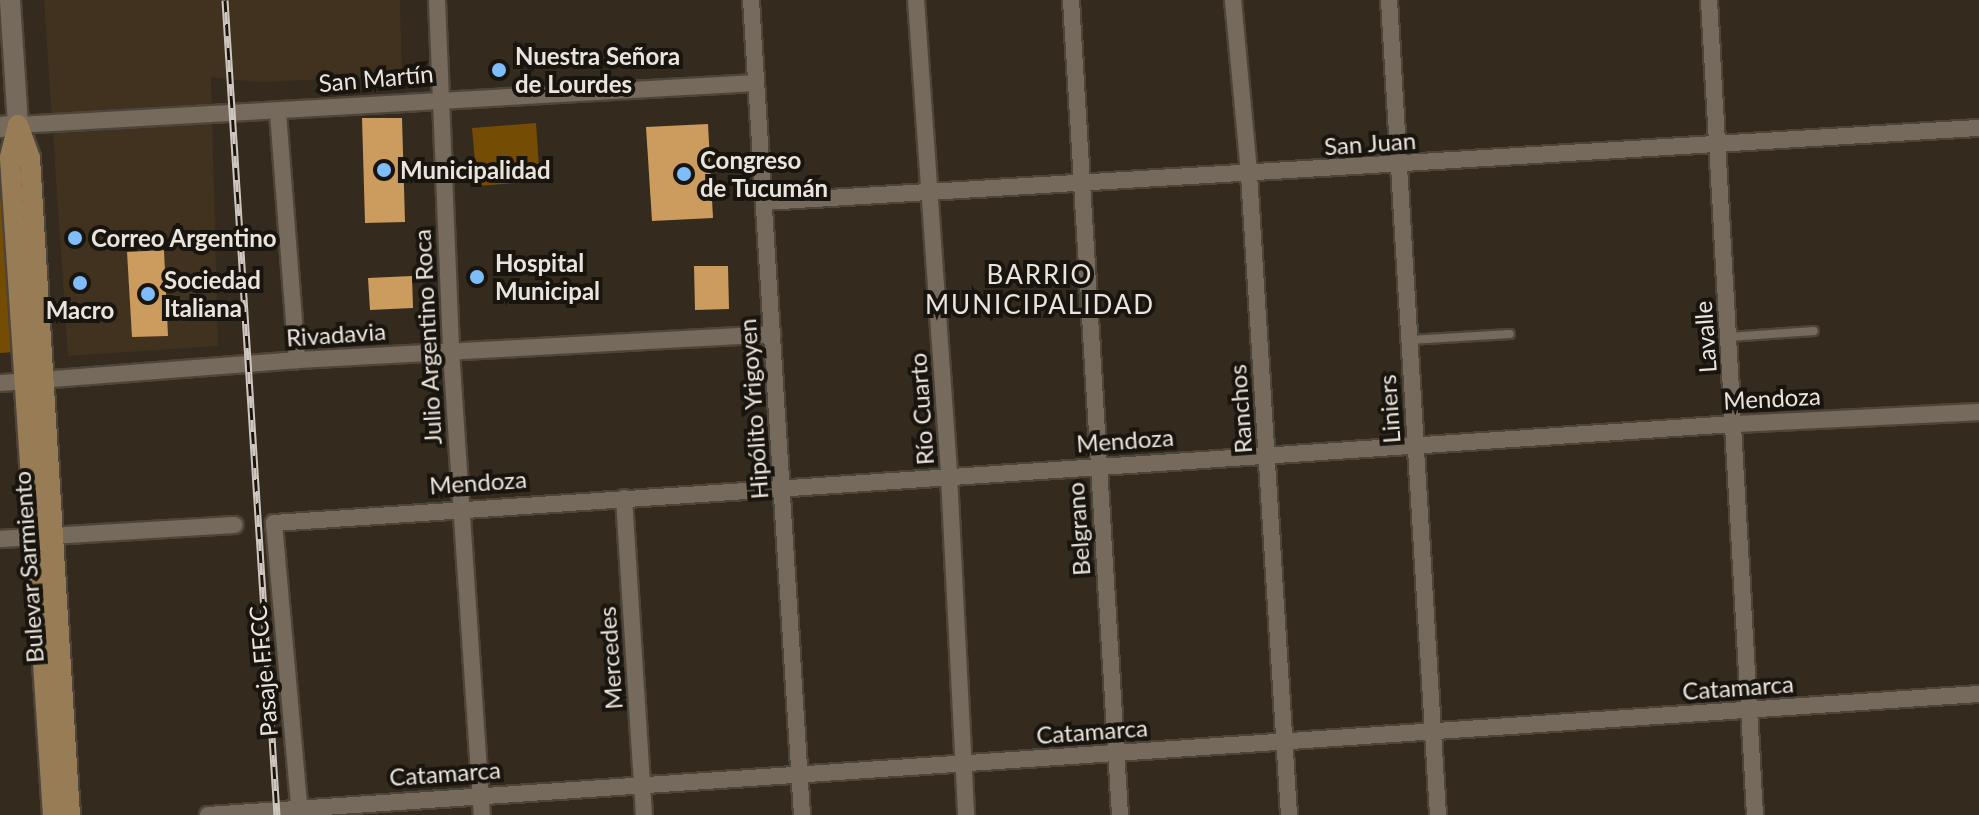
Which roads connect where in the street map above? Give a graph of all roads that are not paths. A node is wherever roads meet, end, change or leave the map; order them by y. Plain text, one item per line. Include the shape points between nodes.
1 (10, 0) edge
2 (437, 0) edge
3 (751, 0) edge
4 (916, 0) edge
5 (1071, 0) edge
6 (1233, 0) edge
7 (1389, 0) edge
8 (1709, 0) edge
9 (756, 83) junction
10 (438, 98) junction
11 (278, 113) junction
12 (9, 126) edge
13 (1979, 128) edge
14 (1717, 145) junction
15 (1397, 165) junction
16 (1249, 174) junction
17 (1081, 185) junction
18 (931, 194) junction
19 (764, 202) junction
20 (1814, 331) dead end
21 (772, 334) junction
22 (1510, 334) dead end
23 (1729, 337) junction
24 (1408, 340) junction
25 (451, 351) junction
26 (297, 360) junction
27 (33, 381) junction
28 (0, 383) edge
29 (1979, 412) edge
30 (1734, 424) junction
31 (1415, 445) junction
32 (1267, 455) junction
33 (1098, 466) junction
34 (949, 476) junction
35 (782, 487) junction
36 (624, 498) junction
37 (462, 507) junction
38 (274, 523) joint
39 (235, 525) dead end
40 (44, 535) junction
41 (0, 539) edge
42 (1979, 694) edge
43 (1748, 710) junction
44 (1433, 732) junction
45 (1285, 742) junction
46 (1116, 753) junction
47 (962, 766) junction
48 (799, 774) junction
49 (642, 784) junction
50 (480, 794) junction
51 (299, 812) edge
52 (53, 815) edge
53 (70, 815) edge
54 (208, 815) edge
55 (482, 815) edge
56 (644, 815) edge
57 (802, 815) edge
58 (966, 815) edge
59 (1120, 815) edge
60 (1289, 815) edge
61 (1438, 815) edge
62 (1755, 815) edge

1 - 12 street, Bulevar Sarmiento
2 - 10 street, Julio Argentino Roca
3 - 9 street, Hipólito Yrigoyen
4 - 18 street, Río Cuarto
5 - 17 street, Belgrano
6 - 16 street, Ranchos
7 - 15 street, Liniers
8 - 14 street, Lavalle
9 - 10 street, San Martín
9 - 19 street, Hipólito Yrigoyen
10 - 11 street, San Martín
10 - 25 street, Julio Argentino Roca
11 - 12 street, San Martín
11 - 26 street
12 - 27 main road, Bulevar Sarmiento via 30,158
13 - 14 street, San Juan
14 - 15 street, San Juan
14 - 23 street, Lavalle
15 - 16 street, San Juan
15 - 24 street, Liniers
16 - 17 street, San Juan
16 - 32 street, Ranchos
17 - 18 street, San Juan
17 - 33 street, Belgrano
18 - 19 street, San Juan
18 - 34 street, Río Cuarto
19 - 21 street, Hipólito Yrigoyen
20 - 23 lane
21 - 25 street, Rivadavia
21 - 35 street, Hipólito Yrigoyen
22 - 24 lane
23 - 30 street, Lavalle
24 - 31 street, Liniers
25 - 26 street, Rivadavia
25 - 37 street, Julio Argentino Roca
26 - 27 street, Rivadavia
27 - 28 street, Rivadavia
27 - 40 main road, Bulevar Sarmiento
29 - 30 street, Mendoza
30 - 31 street, Mendoza
30 - 43 street, Lavalle
31 - 32 street, Mendoza
31 - 44 street, Liniers
32 - 33 street, Mendoza
32 - 45 street, Ranchos
33 - 34 street, Mendoza
33 - 46 street, Belgrano
34 - 35 street, Mendoza
34 - 47 street, Río Cuarto
35 - 36 street, Mendoza
35 - 48 street, Hipólito Yrigoyen
36 - 37 street, Mendoza
36 - 49 street, Mercedes
37 - 38 street, Mendoza
37 - 50 street, Julio Argentino Roca
38 - 51 street, Pasaje FFCC
39 - 40 street
40 - 41 street
40 - 52 main road, Bulevar Sarmiento
40 - 53 main road, Bulevar Sarmiento
42 - 43 street, Catamarca
43 - 44 street, Catamarca
43 - 62 street, Lavalle
44 - 45 street, Catamarca
44 - 61 street, Liniers
45 - 46 street, Catamarca
45 - 60 street, Ranchos
46 - 47 street, Catamarca
46 - 59 street, Belgrano
47 - 48 street, Catamarca
47 - 58 street, Río Cuarto
48 - 49 street, Catamarca
48 - 57 street, Hipólito Yrigoyen
49 - 50 street, Catamarca
49 - 56 street, Mercedes
50 - 51 street, Catamarca
50 - 55 street, Julio Argentino Roca
51 - 54 street, Catamarca

